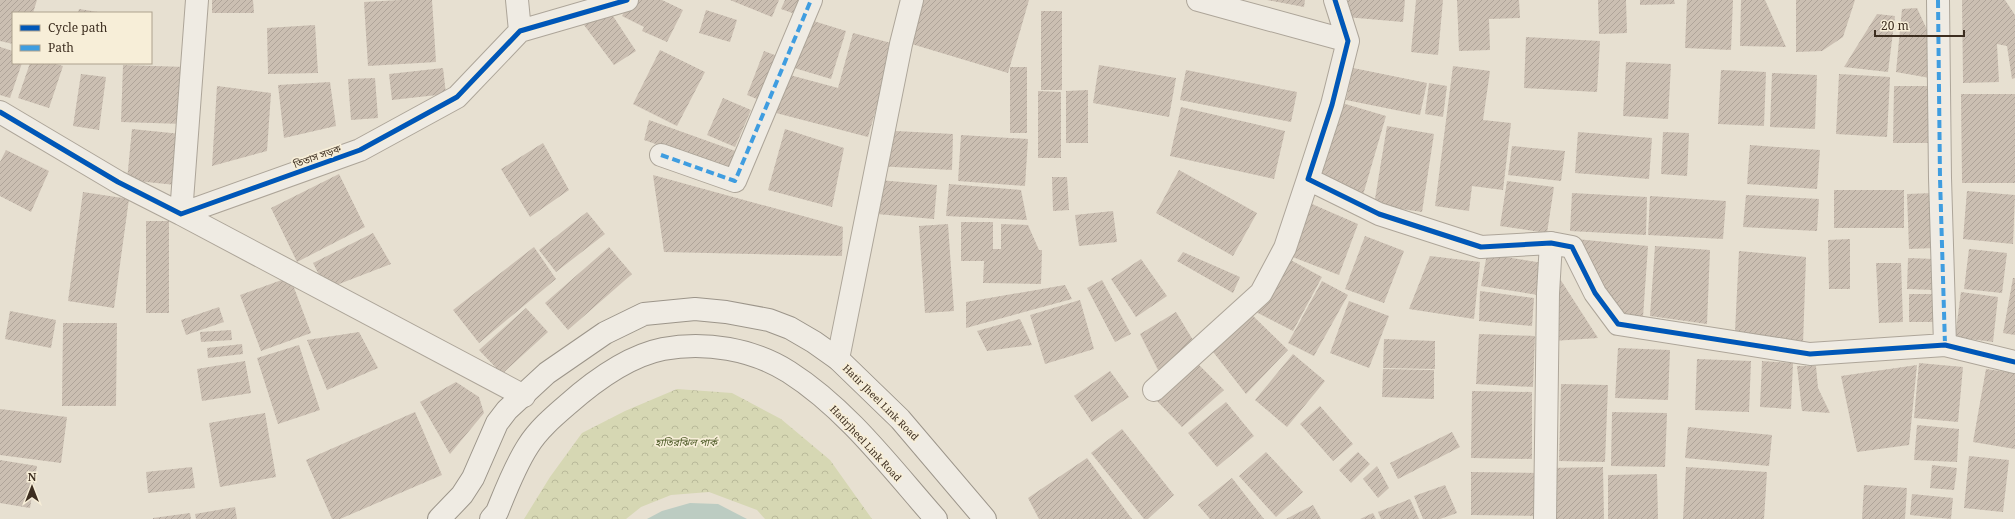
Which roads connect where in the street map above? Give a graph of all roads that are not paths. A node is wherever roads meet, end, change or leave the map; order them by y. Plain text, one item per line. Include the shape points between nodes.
1 (197, 0) edge
2 (517, 0) edge
3 (627, 0) edge
4 (810, 0) edge
5 (912, 0) edge
6 (1198, 0) edge
7 (1335, 0) edge
8 (1938, 0) edge
9 (520, 31) junction
10 (1348, 41) junction
11 (0, 112) edge
12 (661, 155) dead end
13 (1308, 179) junction
14 (180, 214) junction
15 (1551, 243) junction
16 (1945, 345) junction
17 (838, 359) junction
18 (2015, 362) edge
19 (1154, 390) dead end
20 (524, 396) junction
21 (439, 519) edge
22 (491, 519) edge
23 (936, 519) edge
24 (985, 519) edge
25 (1545, 519) edge

1 - 14 street
2 - 9 street
3 - 9 street
4 - 12 street via 735,181
5 - 17 street
6 - 10 street
7 - 10 street
8 - 16 street
9 - 14 street, তিতাস সড়ক via 457,97 360,150
10 - 13 street via 1332,105
11 - 14 street via 118,182
13 - 15 street via 1379,214 1481,247
13 - 19 street via 1285,248 1261,293
14 - 20 street
15 - 16 street via 1572,247 1594,294 1618,324 1810,354
15 - 25 street
16 - 18 street
17 - 20 street, Hatir Jheel Link Road via 790,328 769,320 703,309 664,311 644,314 605,333 547,373
17 - 24 street, Hatir Jheel Link Road via 900,419
20 - 21 street, Hatir Jheel Link Road via 507,410 497,423 473,478 462,495
22 - 23 street, Hatirjheel Link Road via 497,512 528,445 548,422 571,402 608,374 641,356 663,349 692,346 755,354 789,372 822,397 864,437

